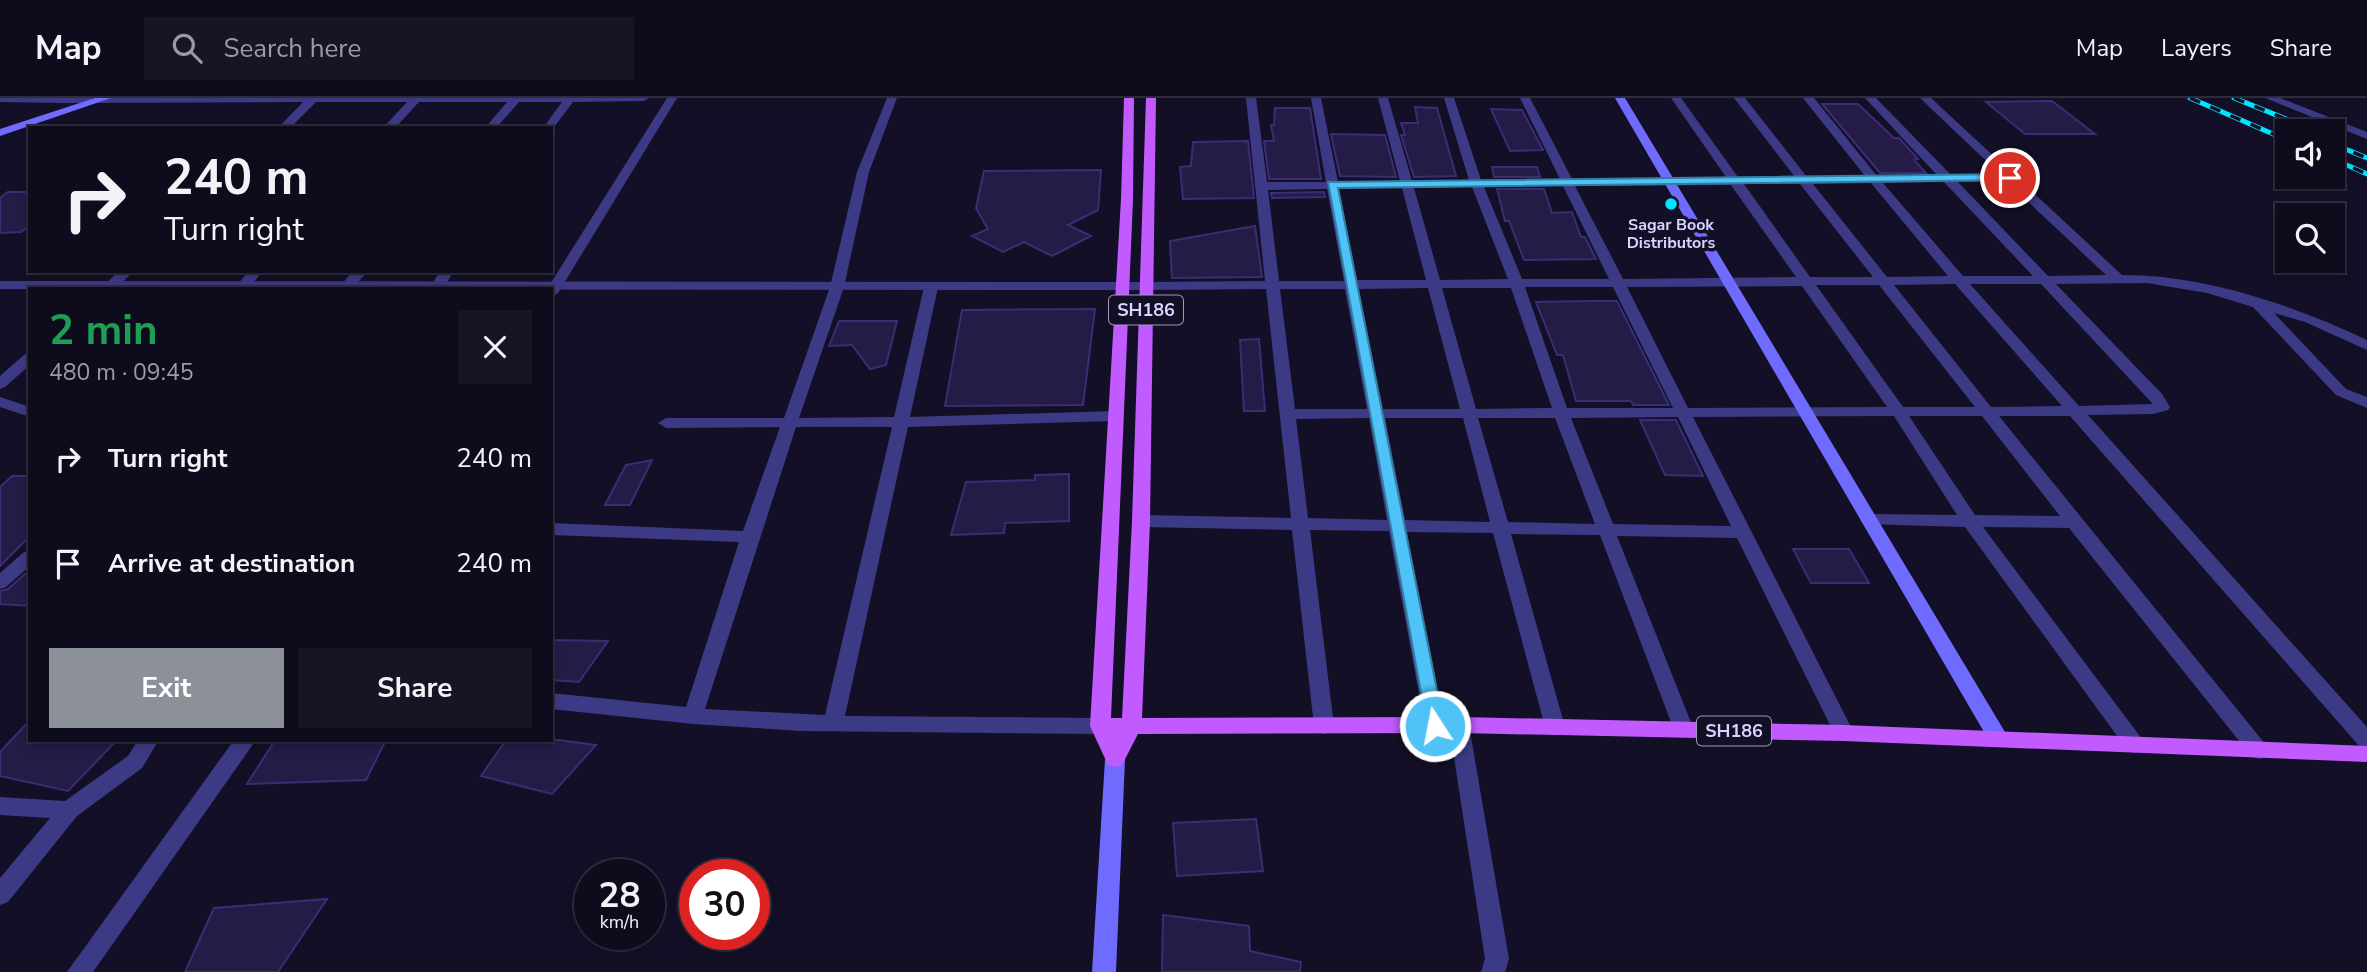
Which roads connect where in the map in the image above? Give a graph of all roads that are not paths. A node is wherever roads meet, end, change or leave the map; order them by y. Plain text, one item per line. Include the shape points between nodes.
1 (516, 98) edge
2 (570, 98) edge
3 (645, 98) edge
4 (673, 98) edge
5 (892, 98) edge
6 (1129, 98) edge
7 (1151, 98) edge
8 (1251, 98) edge
9 (1315, 98) edge
10 (1383, 98) edge
11 (1449, 98) edge
12 (1525, 98) edge
13 (1620, 98) edge
14 (1676, 98) edge
15 (1739, 98) edge
16 (1808, 98) edge
17 (1870, 98) edge
18 (1925, 98) edge
19 (2270, 98) edge
20 (0, 99) edge
21 (68, 99) edge
22 (102, 99) edge
23 (313, 99) edge
24 (352, 99) edge
25 (416, 99) edge
26 (0, 122) edge
27 (284, 126) edge
28 (390, 126) edge
29 (492, 126) edge
30 (549, 126) edge
31 (0, 133) edge
32 (2367, 136) edge
33 (1946, 178) junction
34 (2010, 178) junction
35 (1874, 179) junction
36 (1804, 180) junction
37 (1669, 181) junction
38 (1735, 181) junction
39 (1567, 182) junction
40 (1476, 183) junction
41 (1407, 184) junction
42 (1332, 185) junction
43 (1261, 186) junction
44 (125, 273) edge
45 (254, 273) edge
46 (359, 273) edge
47 (2117, 278) junction
48 (2045, 279) junction
49 (1884, 280) junction
50 (1959, 280) junction
51 (1806, 281) junction
52 (1729, 282) junction
53 (1618, 283) junction
54 (1517, 284) junction
55 (0, 285) edge
56 (1351, 285) junction
57 (1434, 285) junction
58 (243, 286) junction
59 (347, 286) junction
60 (1123, 286) junction
61 (1146, 286) junction
62 (1273, 286) junction
63 (109, 287) edge
64 (392, 287) edge
65 (837, 287) junction
66 (930, 287) junction
67 (554, 290) edge
68 (2259, 305) junction
69 (2367, 346) edge
70 (28, 360) edge
71 (0, 384) edge
72 (0, 402) edge
73 (2367, 403) edge
74 (28, 411) edge
75 (1898, 411) junction
76 (1989, 411) junction
77 (2075, 411) junction
78 (1683, 412) junction
79 (1805, 412) junction
80 (1469, 413) junction
81 (1561, 413) junction
82 (1288, 414) junction
83 (1376, 414) junction
84 (1114, 416) junction
85 (789, 422) junction
86 (901, 422) junction
87 (666, 423) dead end
88 (1869, 520) junction
89 (1141, 521) junction
90 (1970, 521) junction
91 (2074, 522) junction
92 (1301, 525) junction
93 (1397, 526) junction
94 (1501, 528) junction
95 (553, 529) edge
96 (1607, 530) junction
97 (1743, 532) junction
98 (751, 537) junction
99 (28, 558) edge
100 (0, 583) edge
101 (553, 702) edge
102 (693, 716) junction
103 (833, 724) junction
104 (1459, 725) junction
105 (1100, 726) junction
106 (1132, 726) junction
107 (1324, 726) junction
108 (1435, 726) junction
109 (1556, 727) junction
110 (1684, 730) junction
111 (1844, 733) junction
112 (1998, 738) junction
113 (2367, 741) edge
114 (148, 742) edge
115 (245, 742) edge
116 (2135, 745) junction
117 (2259, 751) junction
118 (2367, 754) edge
119 (1115, 759) junction
120 (0, 806) edge
121 (69, 810) junction
122 (0, 895) edge
123 (79, 972) edge
124 (1104, 972) edge
125 (1493, 972) edge

1 - 2 street
1 - 25 street
1 - 29 street
2 - 3 street
2 - 30 street
4 - 67 street
5 - 65 street via 863,172
6 - 60 main road
7 - 61 main road, SH186
8 - 43 street
9 - 42 street
10 - 41 street
11 - 40 street
12 - 39 street
13 - 37 main road
14 - 38 street
15 - 36 street
16 - 35 street
17 - 33 street
18 - 34 street
19 - 32 street
20 - 21 street
21 - 22 street
21 - 26 main road
22 - 23 street
22 - 31 main road
23 - 24 street
23 - 27 street
24 - 25 street
25 - 28 street
33 - 34 street
33 - 35 street
33 - 48 street
34 - 47 street
35 - 36 street
35 - 50 street
36 - 38 street
36 - 49 street
37 - 38 street
37 - 39 street
37 - 52 main road
38 - 51 street
39 - 40 street
39 - 53 street
40 - 41 street
40 - 54 street
41 - 42 street
41 - 57 street
42 - 43 street
42 - 56 street
43 - 62 street
44 - 63 street
45 - 58 street
46 - 59 street
47 - 48 street
47 - 68 street via 2175,282
48 - 50 street
48 - 77 street via 2162,407
49 - 50 street
49 - 51 street
49 - 76 street
50 - 77 street
51 - 52 street
51 - 75 street
52 - 53 street
52 - 79 main road
53 - 54 street
53 - 78 street
54 - 57 street
54 - 81 street
55 - 63 street
56 - 57 street
56 - 62 street
56 - 83 street
57 - 80 street
58 - 59 street
58 - 63 street
59 - 64 street
60 - 61 street
60 - 66 street
60 - 84 main road
61 - 62 street
61 - 89 main road, SH186
62 - 82 street
65 - 66 street
65 - 67 street
65 - 85 street
66 - 86 street
68 - 69 street via 2310,319
68 - 73 street via 2341,392
70 - 71 street
72 - 74 street
75 - 76 street
75 - 79 street
75 - 90 street
76 - 77 street
76 - 91 street
77 - 113 street
78 - 79 street
78 - 81 street
78 - 97 street
79 - 88 main road
80 - 81 street
80 - 83 street
80 - 94 street
81 - 96 street
82 - 83 street
82 - 92 street
83 - 93 street
84 - 86 street
84 - 105 main road
85 - 86 street
85 - 87 street
85 - 98 street
86 - 103 street
88 - 90 street
88 - 112 main road
89 - 92 street
89 - 106 main road, SH186
90 - 91 street
90 - 116 street
91 - 117 street
92 - 93 street
92 - 107 street
93 - 94 street
93 - 108 street
94 - 96 street
94 - 109 street
95 - 98 street
96 - 97 street
96 - 110 street
97 - 111 street
98 - 102 street
99 - 100 street
101 - 102 street
102 - 103 street
103 - 105 street
104 - 108 main road, SH186
104 - 109 main road, SH186
104 - 125 street via 1497,959
105 - 106 main road, SH186
105 - 119 main road
106 - 107 main road, SH186
106 - 119 main road, SH186
107 - 108 main road, SH186
109 - 110 main road, SH186
110 - 111 main road, SH186
111 - 112 main road, SH186
112 - 116 main road, SH186
114 - 121 street via 135,762
115 - 123 street
116 - 117 main road, SH186
117 - 118 main road, SH186
119 - 124 main road
120 - 121 street
121 - 122 street

